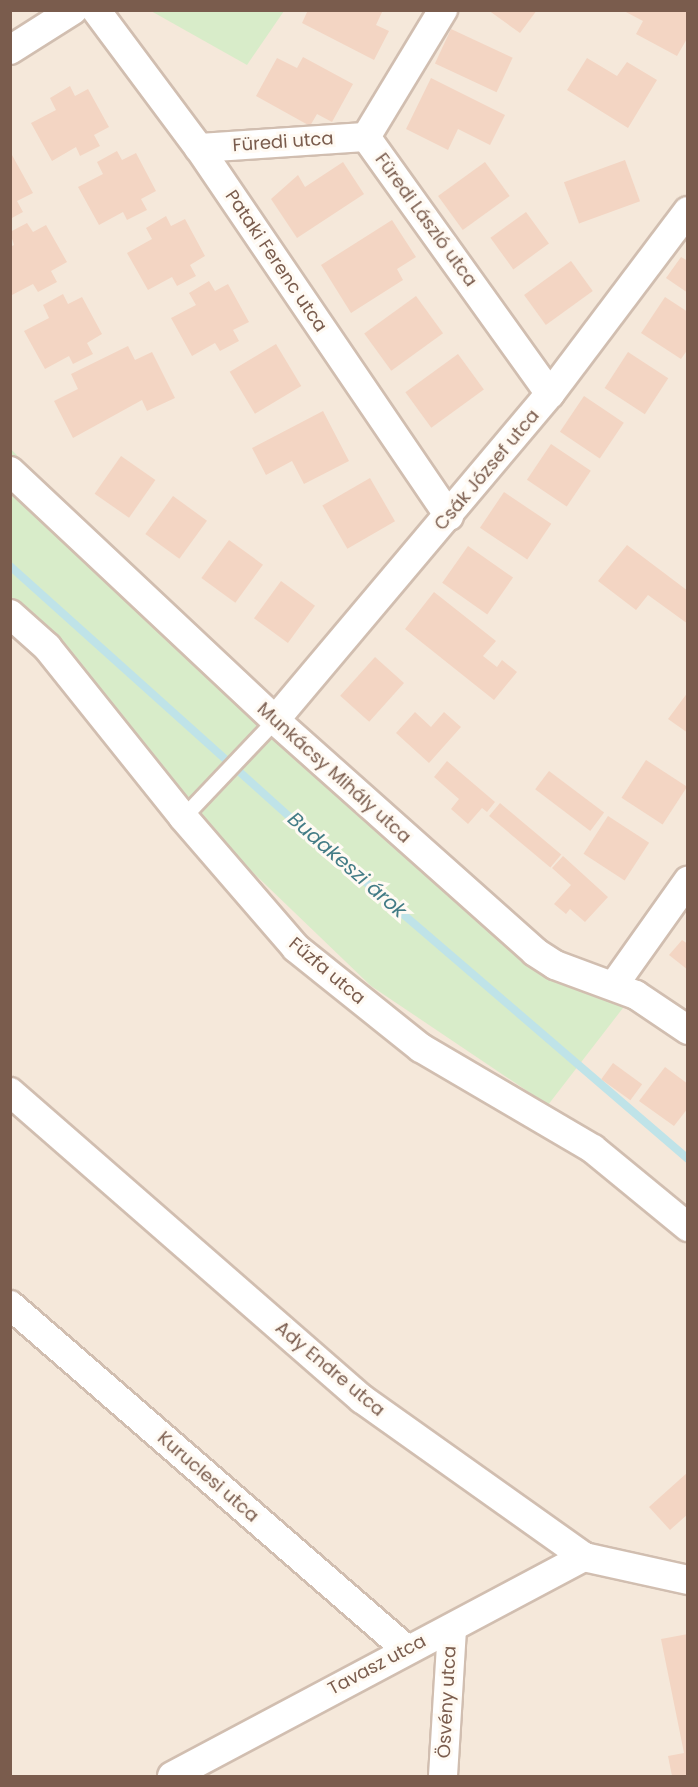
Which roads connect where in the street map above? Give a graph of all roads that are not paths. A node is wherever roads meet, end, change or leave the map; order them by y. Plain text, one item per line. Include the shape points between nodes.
1 (73, 10) edge
2 (96, 10) edge
3 (443, 10) edge
4 (10, 50) edge
5 (366, 137) junction
6 (199, 148) junction
7 (687, 211) edge
8 (550, 394) junction
9 (10, 471) edge
10 (449, 516) junction
11 (10, 614) edge
12 (274, 720) junction
13 (183, 818) junction
14 (687, 881) edge
15 (614, 985) junction
16 (687, 1030) edge
17 (10, 1092) edge
18 (687, 1227) edge
19 (10, 1305) edge
20 (584, 1557) junction
21 (687, 1580) edge
22 (452, 1628) junction
23 (406, 1648) junction
24 (172, 1776) edge
25 (443, 1776) edge

1 - 4 street
2 - 6 street, Pataki Ferenc utca
3 - 5 street, Füredi László utca
5 - 6 street, Füredi utca
5 - 8 street, Füredi László utca
6 - 10 street, Pataki Ferenc utca
7 - 8 street, Csák József utca
8 - 10 street, Csák József utca
9 - 12 street, Munkácsy Mihály utca
10 - 12 street, Csák József utca
11 - 13 street, Fűzfa utca via 47,647
12 - 13 lane
12 - 15 street, Munkácsy Mihály utca via 535,952 555,965
13 - 18 street, Fűzfa utca via 296,948 422,1048 593,1149
14 - 15 street
15 - 16 street, Munkácsy Mihály utca via 646,1000
17 - 20 street, Ady Endre utca via 362,1399
19 - 23 street, Kuruclesi utca
20 - 21 street, Ady Endre utca
20 - 22 street, Tavasz utca
22 - 23 street, Tavasz utca
22 - 25 street, Ösvény utca
23 - 24 street, Tavasz utca

